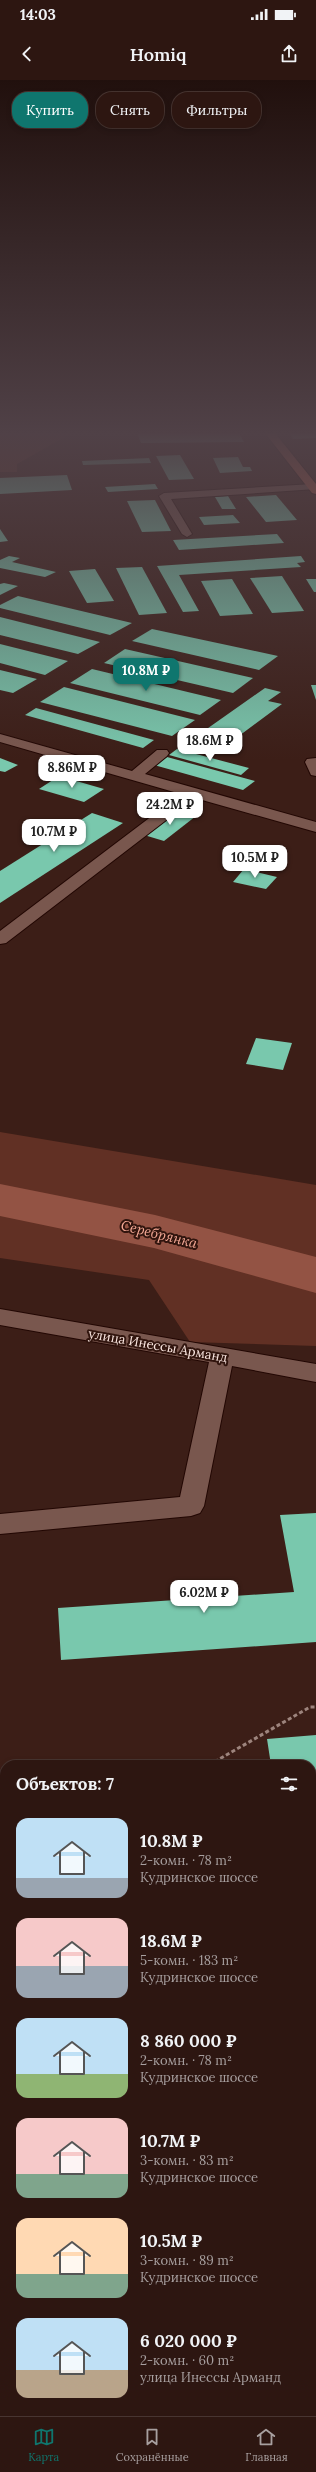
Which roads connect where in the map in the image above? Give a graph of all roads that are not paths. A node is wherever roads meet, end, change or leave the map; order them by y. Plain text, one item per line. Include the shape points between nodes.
1 (0, 738) edge
2 (162, 753) dead end
3 (316, 762) edge
4 (316, 772) edge
5 (133, 777) junction
6 (192, 793) junction
7 (316, 812) edge
8 (310, 825) edge
9 (0, 939) edge
10 (0, 1317) edge
11 (222, 1357) junction
12 (316, 1373) edge
13 (0, 1524) edge

1 - 5 street
2 - 5 street
3 - 4 street via 312,762
5 - 6 street
6 - 8 street
6 - 9 street
7 - 8 street
10 - 11 street, улица Инессы Арманд
11 - 12 street, улица Инессы Арманд
11 - 13 street via 191,1506

